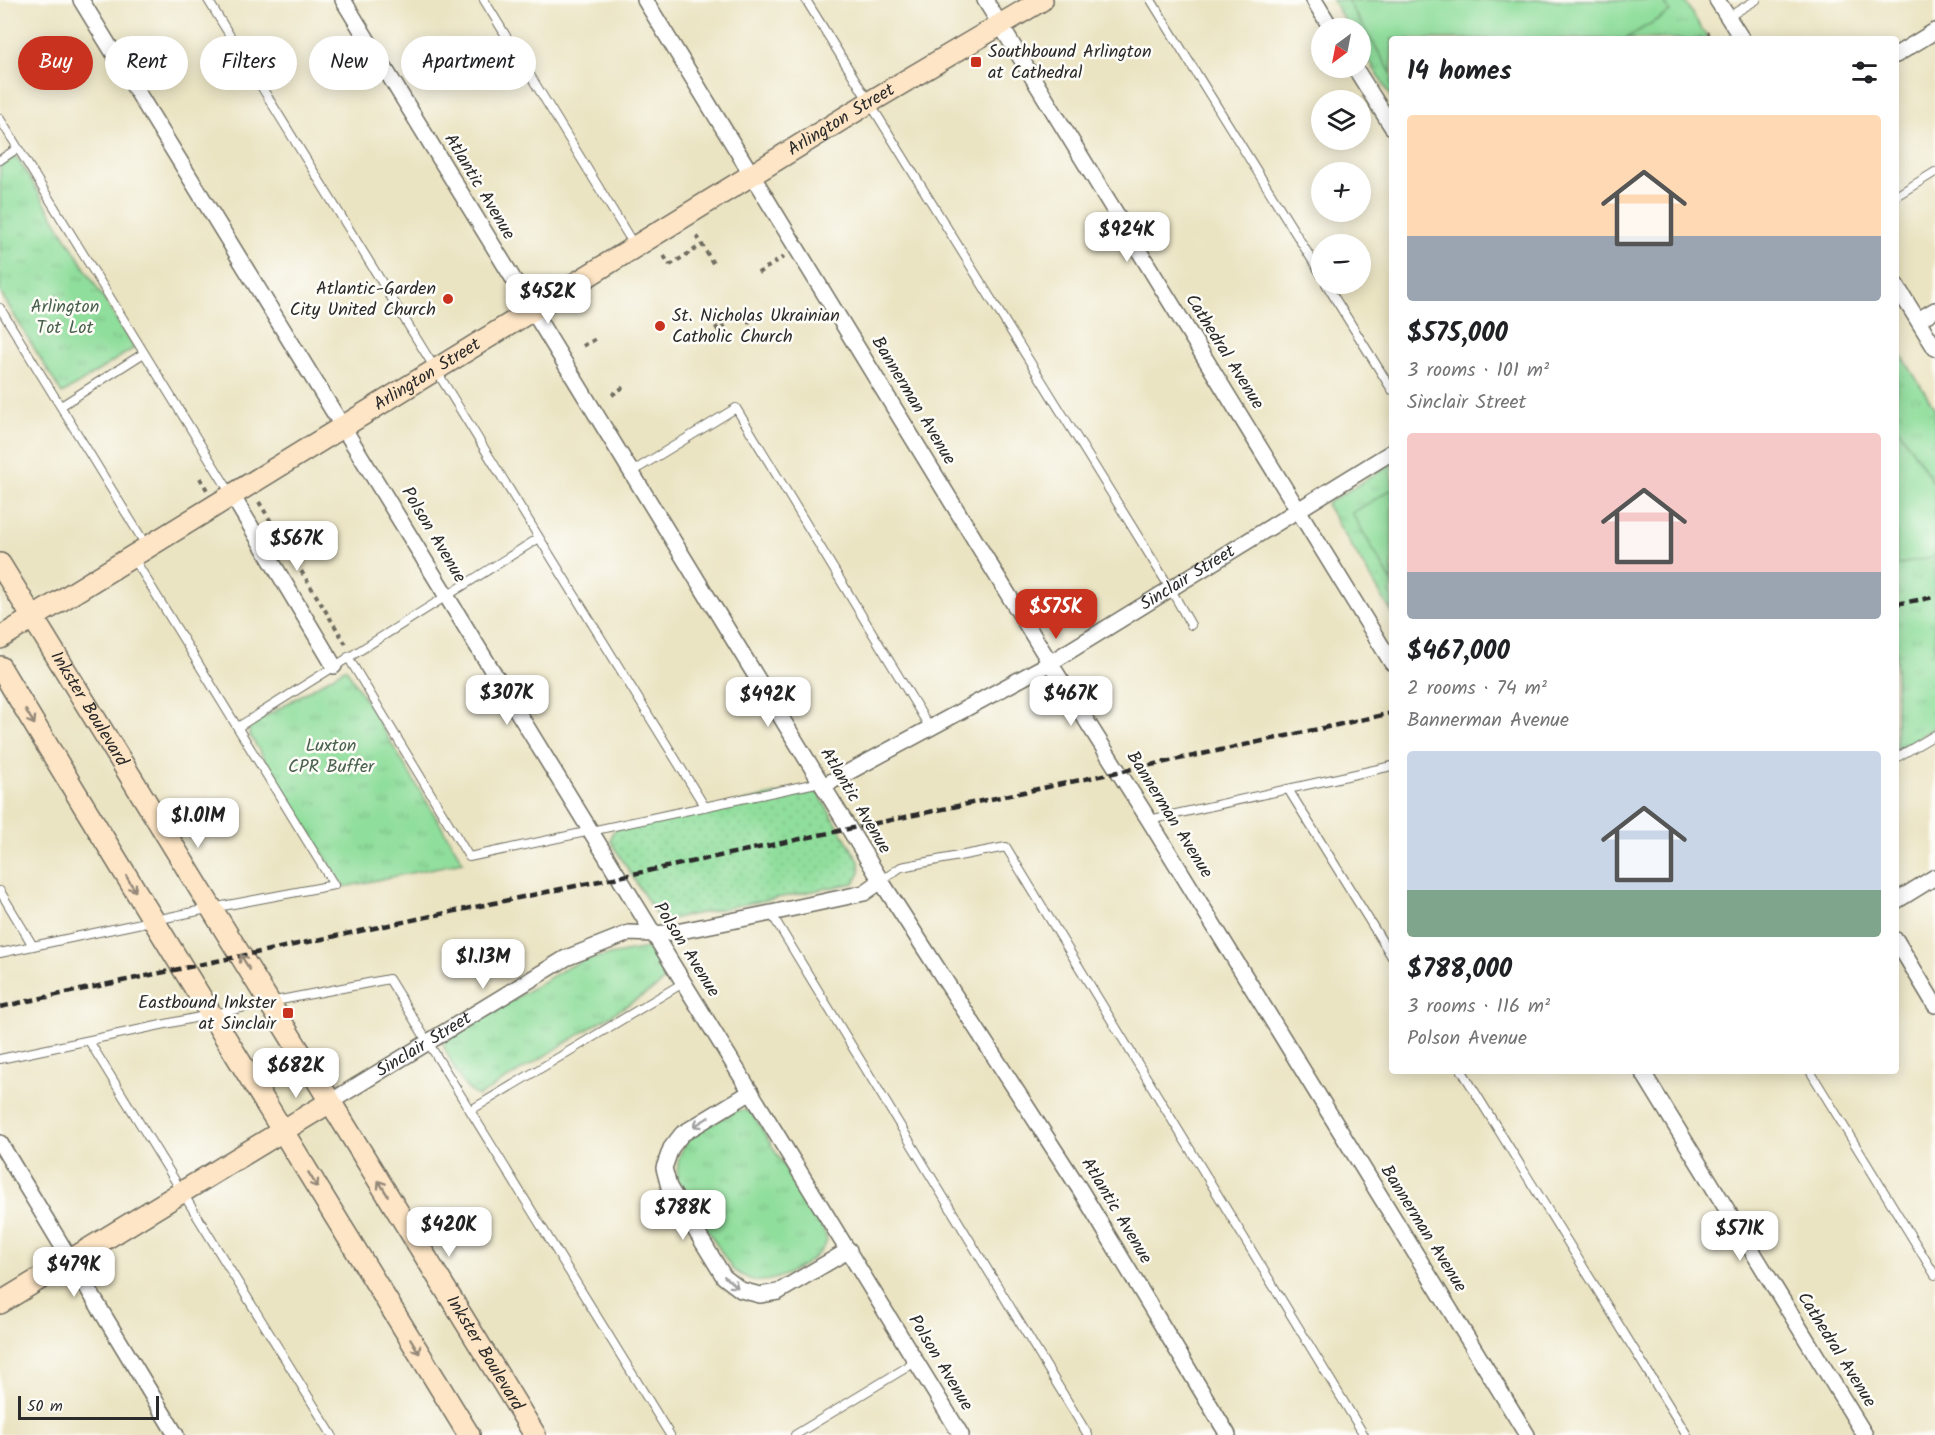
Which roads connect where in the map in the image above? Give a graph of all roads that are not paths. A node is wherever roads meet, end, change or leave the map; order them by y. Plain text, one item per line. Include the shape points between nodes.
1 (81, 0) edge
2 (208, 0) edge
3 (343, 0) edge
4 (484, 0) edge
5 (645, 0) edge
6 (807, 0) edge
7 (985, 0) edge
8 (1042, 0) edge
9 (1151, 0) edge
10 (1314, 0) edge
11 (1718, 0) edge
12 (1756, 0) edge
13 (1728, 17) junction
14 (1325, 18) edge
15 (1000, 26) junction
16 (1935, 31) edge
17 (1740, 36) edge
18 (1899, 53) edge
19 (1361, 78) edge
20 (870, 102) junction
21 (0, 119) edge
22 (1389, 122) edge
23 (18, 148) junction
24 (0, 160) edge
25 (1935, 172) edge
26 (752, 176) junction
27 (1899, 194) edge
28 (635, 246) junction
29 (1311, 258) edge
30 (1899, 290) edge
31 (1332, 294) edge
32 (0, 308) edge
33 (1935, 310) edge
34 (532, 312) junction
35 (1918, 320) junction
36 (1935, 348) edge
37 (144, 353) junction
38 (436, 370) junction
39 (1389, 385) edge
40 (61, 406) junction
41 (344, 426) junction
42 (1389, 454) edge
43 (630, 473) junction
44 (240, 490) junction
45 (1298, 509) junction
46 (539, 538) junction
47 (140, 551) junction
48 (0, 564) edge
49 (1170, 588) junction
50 (447, 595) junction
51 (33, 617) junction
52 (1191, 625) dead end
53 (0, 638) edge
54 (350, 656) junction
55 (1389, 658) edge
56 (1050, 663) junction
57 (334, 666) junction
58 (0, 667) edge
59 (238, 727) junction
60 (930, 728) junction
61 (1935, 735) edge
62 (1899, 756) edge
63 (1389, 767) edge
64 (822, 784) junction
65 (1288, 789) junction
66 (705, 807) junction
67 (1149, 820) junction
68 (591, 831) junction
69 (1935, 877) edge
70 (881, 881) junction
71 (0, 891) edge
72 (1899, 899) edge
73 (212, 908) junction
74 (771, 913) junction
75 (153, 921) junction
76 (653, 934) junction
77 (1899, 945) edge
78 (33, 946) junction
79 (1389, 952) edge
80 (0, 953) edge
81 (684, 983) junction
82 (270, 1002) junction
83 (1935, 1005) edge
84 (212, 1014) junction
85 (89, 1041) junction
86 (429, 1042) junction
87 (0, 1059) edge
88 (1464, 1074) edge
89 (1644, 1074) edge
90 (1812, 1074) edge
91 (750, 1092) junction
92 (330, 1102) junction
93 (471, 1110) junction
94 (283, 1130) junction
95 (0, 1143) edge
96 (182, 1191) junction
97 (849, 1250) junction
98 (70, 1260) junction
99 (1935, 1275) edge
100 (0, 1303) edge
101 (917, 1361) junction
102 (176, 1435) edge
103 (332, 1435) edge
104 (469, 1435) edge
105 (535, 1435) edge
106 (670, 1435) edge
107 (795, 1435) edge
108 (961, 1435) edge
109 (1088, 1435) edge
110 (1228, 1435) edge
111 (1364, 1435) edge
112 (1527, 1435) edge
113 (1687, 1435) edge
114 (1865, 1435) edge

1 - 41 street, Polson Avenue
2 - 38 lane
3 - 34 street, Atlantic Avenue
4 - 28 lane
5 - 26 street, Bannerman Avenue
6 - 20 lane
7 - 15 street, Cathedral Avenue
8 - 15 main road, Arlington Street
9 - 29 lane
10 - 14 street
11 - 13 street
12 - 13 lane
13 - 17 street
15 - 20 main road, Arlington Street
15 - 45 street, Cathedral Avenue
16 - 18 street
19 - 22 street
20 - 26 main road, Arlington Street
20 - 49 lane
21 - 23 lane
23 - 24 lane
23 - 37 lane
25 - 27 lane
26 - 28 main road, Arlington Street
26 - 56 street, Bannerman Avenue
28 - 34 main road, Arlington Street
30 - 35 street
31 - 39 lane
32 - 40 lane
33 - 35 street
34 - 38 main road, Arlington Street
34 - 43 street, Atlantic Avenue
35 - 36 street
37 - 40 lane
37 - 44 lane
38 - 41 main road, Arlington Street
38 - 46 lane
40 - 47 lane
41 - 44 main road, Arlington Street
41 - 50 street, Polson Avenue
42 - 45 street, Sinclair Street
43 - 60 lane via 735,408
43 - 64 street, Atlantic Avenue
44 - 47 main road, Arlington Street
44 - 57 street
45 - 49 street, Sinclair Street
45 - 55 street, Cathedral Avenue
46 - 50 lane
46 - 66 lane
47 - 51 main road, Arlington Street
47 - 59 lane
48 - 51 main road, Inkster Boulevard
49 - 52 lane
49 - 56 street, Sinclair Street
50 - 54 lane
50 - 68 street, Polson Avenue
51 - 53 main road, Arlington Street
51 - 73 main road, Inkster Boulevard
54 - 57 lane
54 - 68 lane via 469,857
56 - 60 street, Sinclair Street
56 - 67 street, Bannerman Avenue
57 - 59 lane
58 -> 75 main road
59 - 73 lane via 334,885
60 - 64 street, Sinclair Street
61 - 62 lane
63 - 65 lane
64 - 66 lane
64 - 70 street, Atlantic Avenue
65 - 67 lane
65 - 79 lane
66 - 68 lane
67 - 112 street, Bannerman Avenue
68 - 76 street, Polson Avenue
69 - 72 street
70 - 74 street, Sinclair Street via 864,893
70 - 110 street, Atlantic Avenue via 1082,1191
70 - 111 lane via 901,867 1006,847
71 - 78 lane
73 - 75 lane
82 -> 73 main road, Inkster Boulevard
74 - 76 street, Sinclair Street
74 - 109 lane
75 - 78 lane
75 - 84 main road
76 - 81 street, Polson Avenue
76 - 86 street, Sinclair Street via 629,933 566,958
77 - 83 street
78 - 80 lane
81 - 91 street, Polson Avenue
81 - 93 lane
82 - 84 lane
82 - 86 lane via 389,980
82 - 92 main road, Inkster Boulevard
84 - 85 lane
84 - 94 main road
85 - 87 lane
85 - 96 lane
86 - 92 street, Sinclair Street
86 - 93 lane
88 - 113 lane
89 - 114 street, Cathedral Avenue
90 - 99 lane
91 - 97 street, Polson Avenue
91 -> 97 street via 682,1134 670,1148 664,1168 669,1187 724,1277 741,1290 760,1295 778,1292
92 - 94 main road, Sinclair Street
105 -> 92 main road, Inkster Boulevard
93 - 106 lane
94 - 96 main road, Sinclair Street
94 -> 104 main road
95 - 98 street
96 - 98 main road, Sinclair Street
96 - 103 lane
97 - 101 street, Polson Avenue
98 - 100 main road, Sinclair Street
98 - 102 street
101 - 107 lane
101 - 108 street, Polson Avenue

